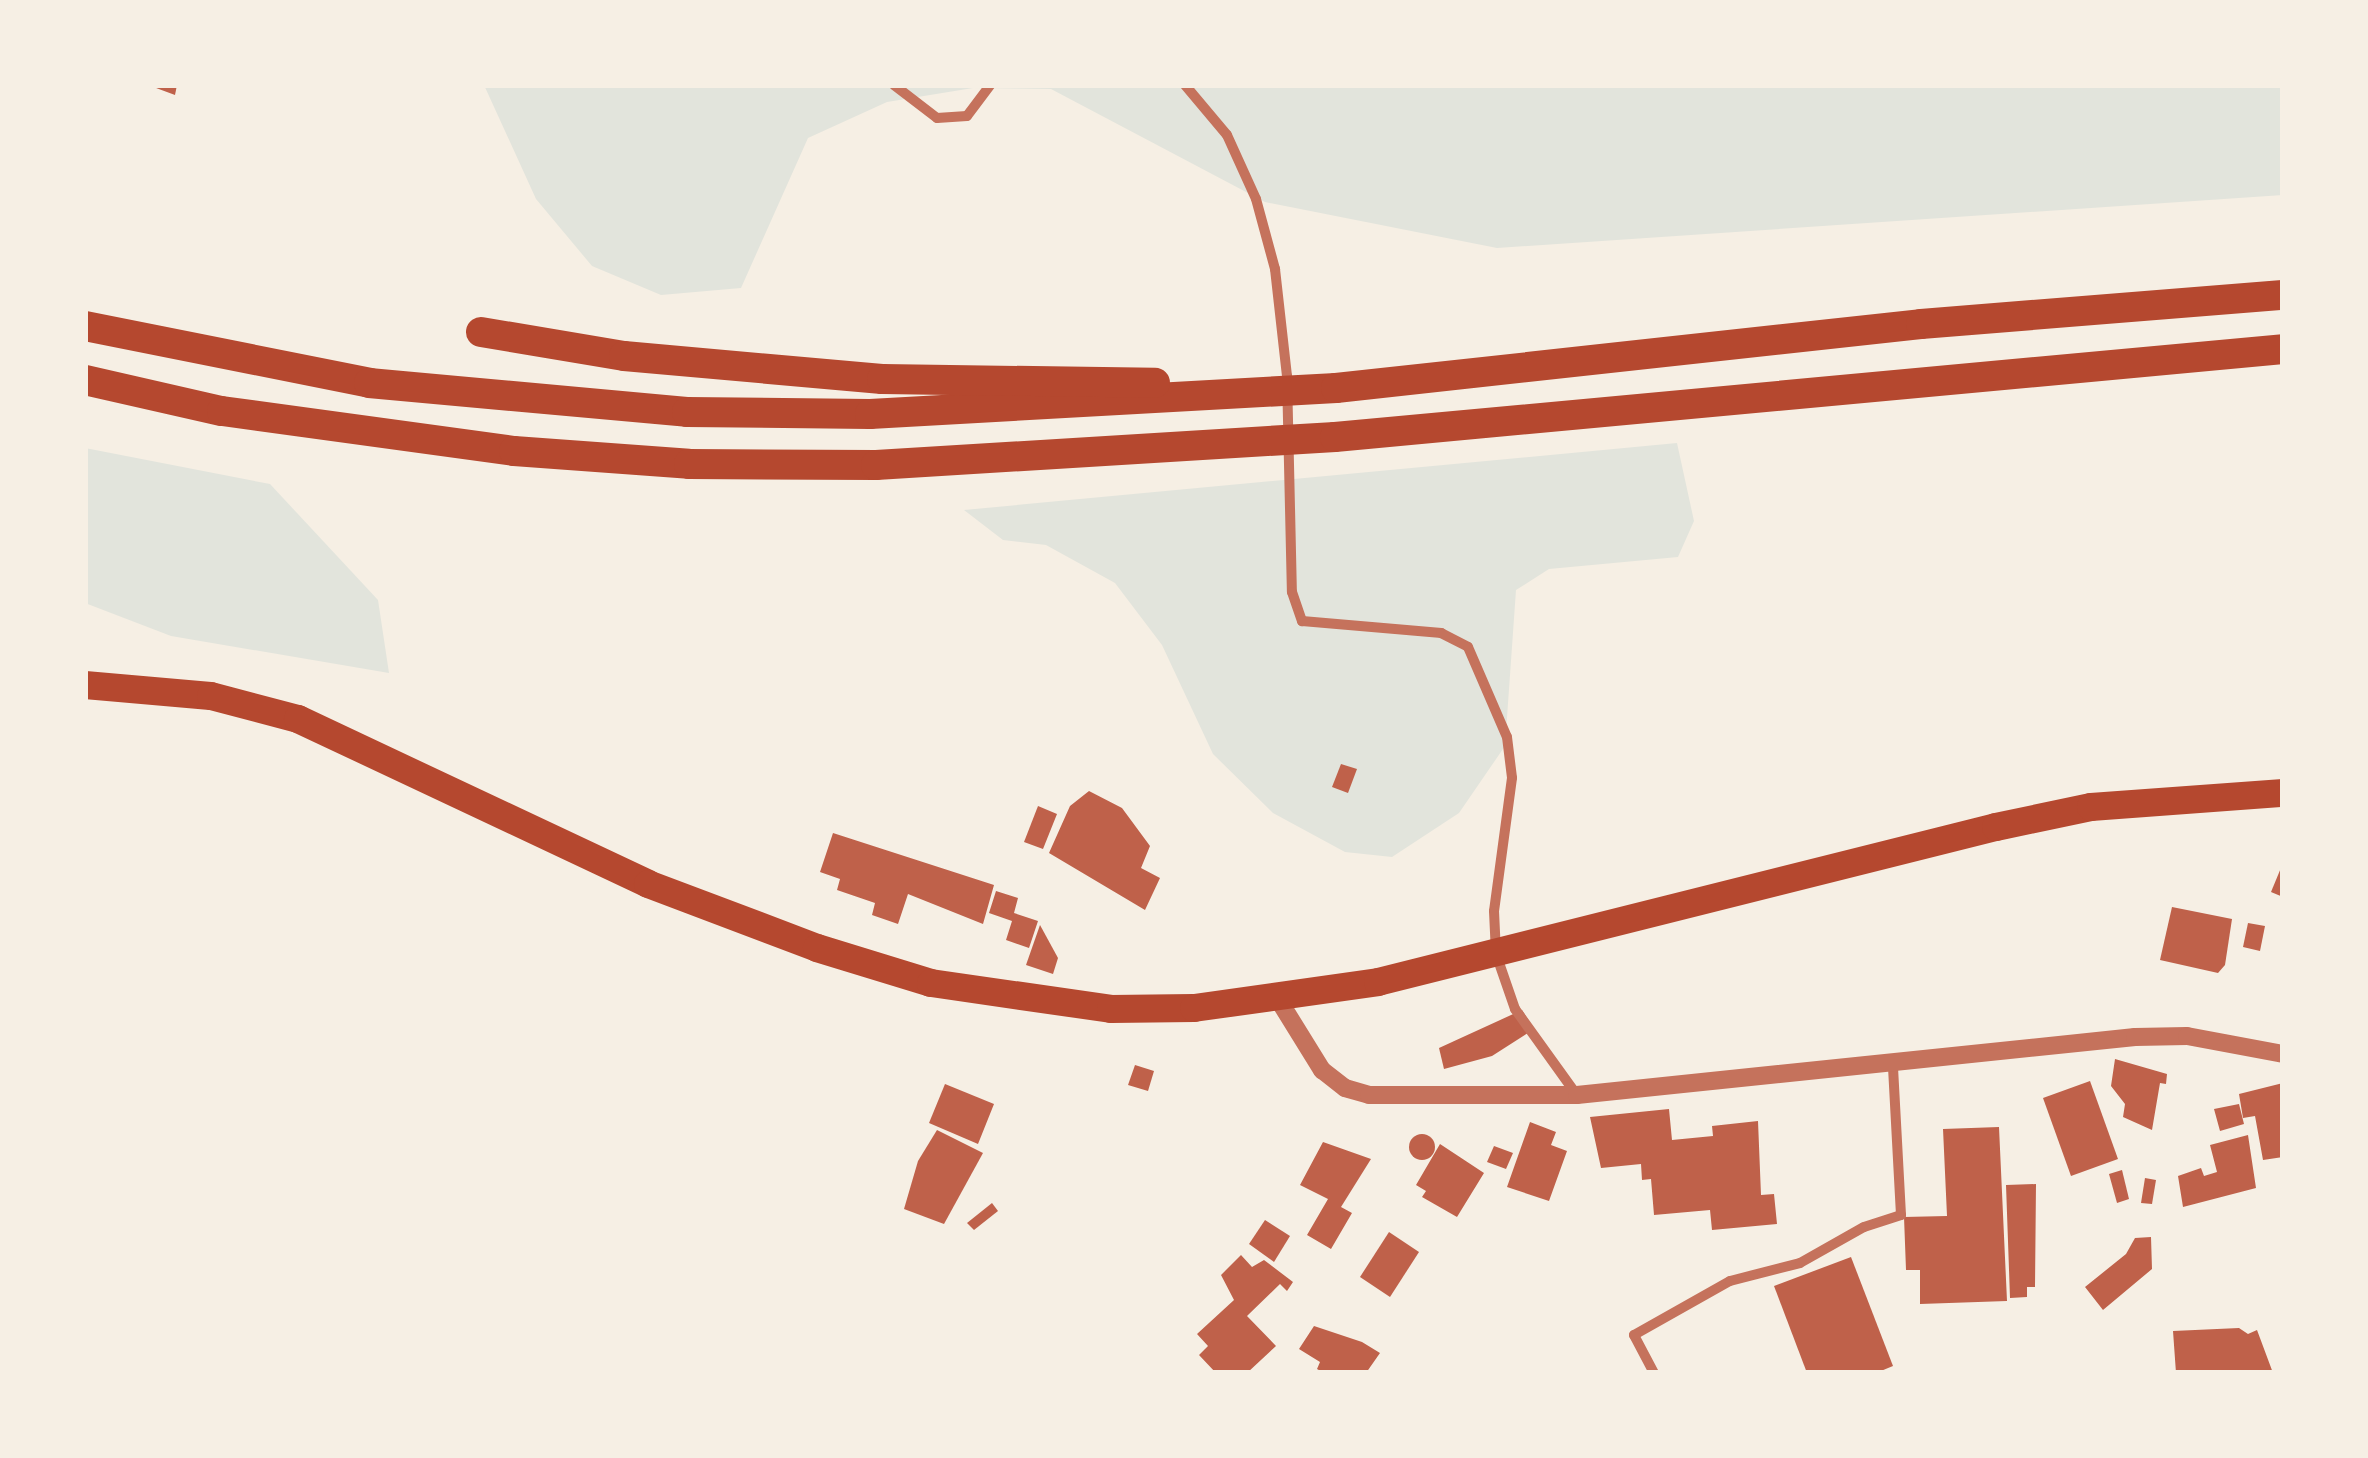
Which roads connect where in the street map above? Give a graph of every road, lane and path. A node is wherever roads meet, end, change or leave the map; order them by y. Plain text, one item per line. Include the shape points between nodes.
1 (894, 85) edge
2 (990, 85) edge
3 (1185, 85) edge
4 (2283, 295) edge
5 (85, 326) edge
6 (482, 332) dead end
7 (2283, 349) edge
8 (1610, 356) junction
9 (85, 380) edge
10 (85, 391) edge
11 (222, 411) junction
12 (85, 685) edge
13 (2283, 793) edge
14 (1496, 954) junction
15 (1278, 1000) junction
16 (2283, 1054) edge
17 (1892, 1066) junction
18 (1577, 1095) junction
19 (1654, 1373) edge

1 - 2 street via 936,118 967,116
3 - 14 street via 1227,135 1256,198 1275,269 1287,376 1292,592 1302,621 1441,633 1468,647 1507,737 1512,778 1494,911
4 - 8 highway
5 - 8 highway via 368,383 687,412 1052,408 1336,388
6 - 8 highway via 624,356 902,379 1172,383
7 - 11 highway via 1335,437 876,465 689,464 514,451
9 - 11 highway
10 - 11 highway
12 - 15 highway via 211,696 298,719 648,884 931,983 1112,1009
13 - 14 highway via 2072,811
14 - 15 highway
14 - 18 street via 1515,1008
15 - 18 street via 1322,1070 1345,1088 1369,1095
16 - 17 street via 2188,1036 2135,1037
17 - 18 street
17 - 19 street via 1901,1215 1864,1227 1800,1263 1730,1280 1634,1335

